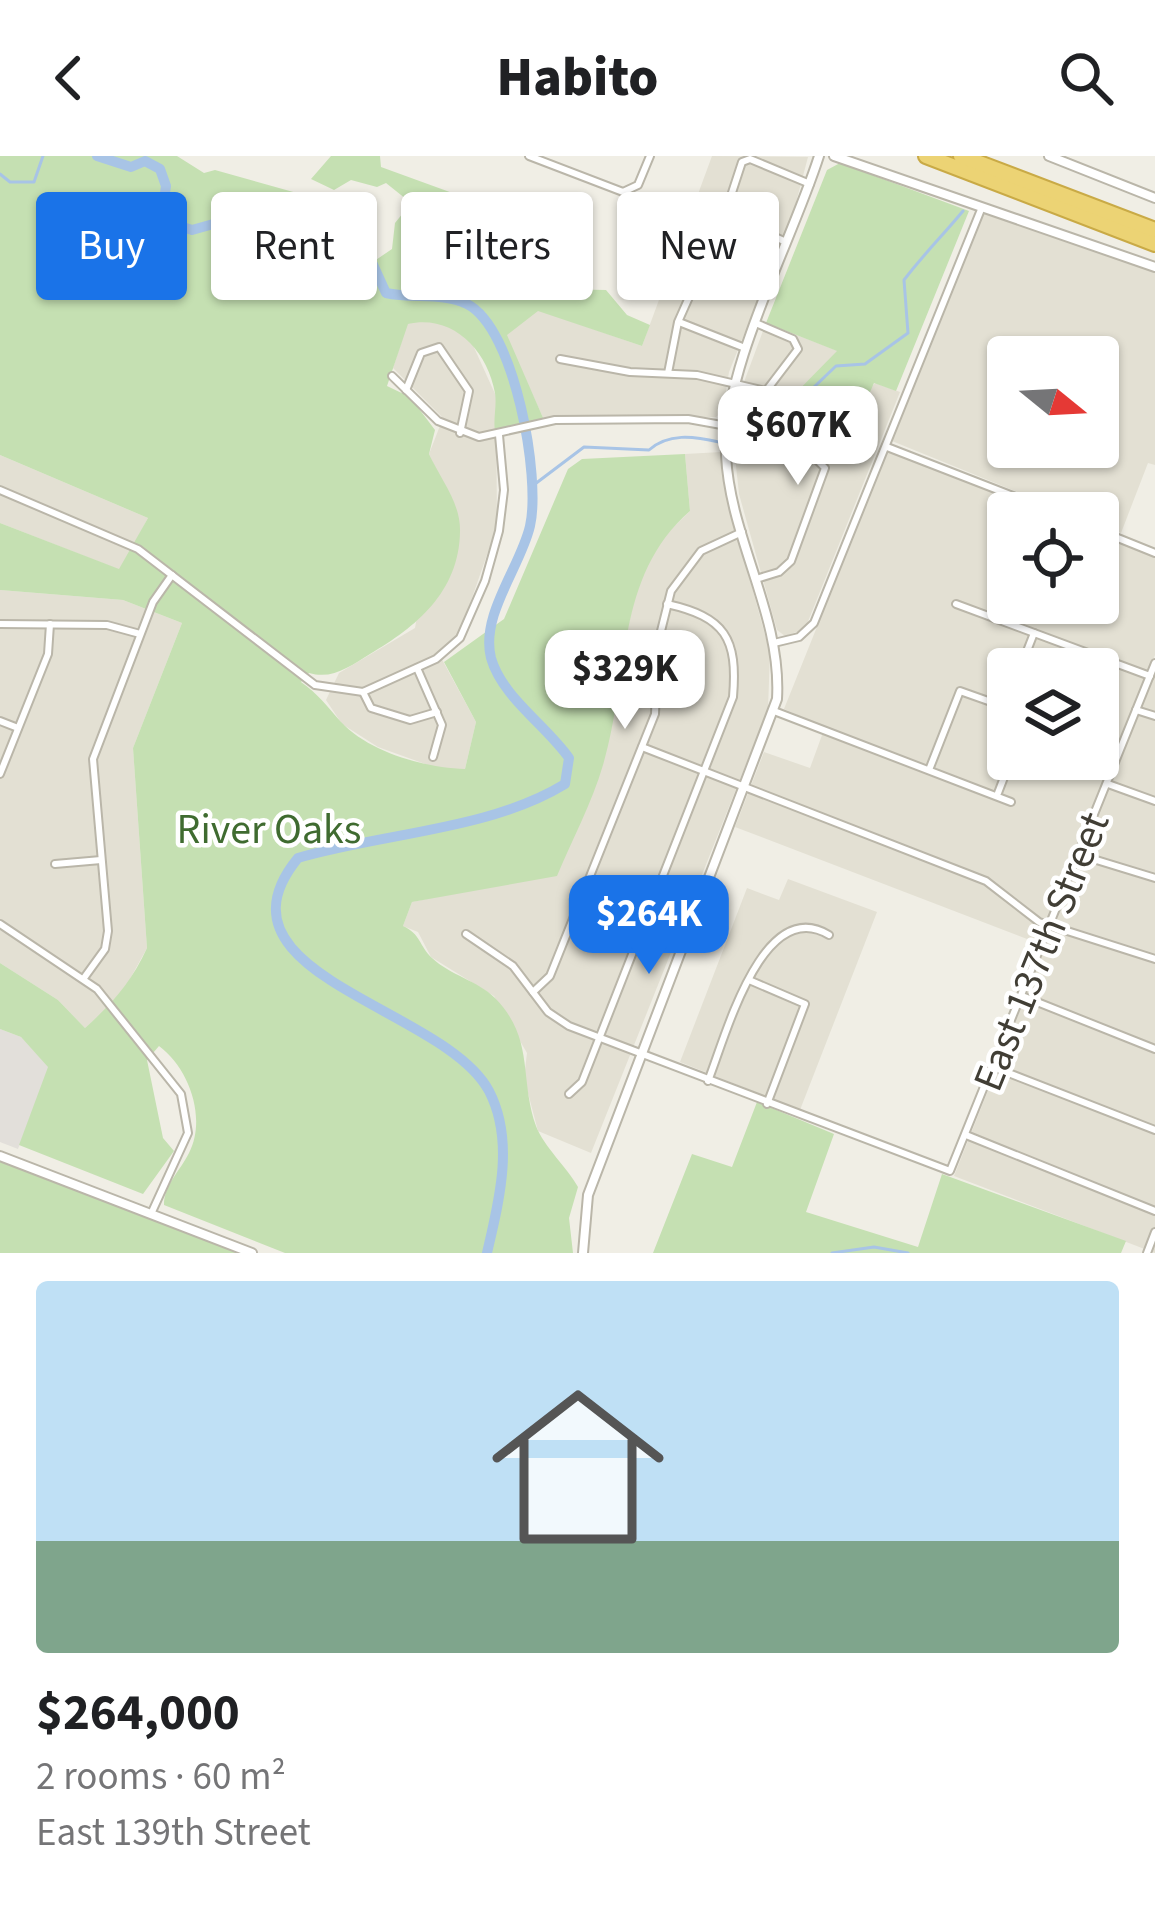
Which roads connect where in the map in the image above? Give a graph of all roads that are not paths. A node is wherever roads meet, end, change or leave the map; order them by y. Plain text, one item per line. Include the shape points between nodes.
1 (529, 156) edge
2 (650, 156) edge
3 (819, 156) edge
4 (834, 156) edge
5 (926, 156) edge
6 (961, 156) edge
7 (1049, 156) edge
8 (810, 184) junction
9 (1155, 198) edge
10 (982, 207) junction
11 (1155, 230) edge
12 (789, 243) junction
13 (1155, 244) edge
14 (1155, 267) edge
15 (779, 268) edge
16 (687, 300) edge
17 (767, 300) edge
18 (678, 322) junction
19 (758, 325) junction
20 (748, 349) junction
21 (560, 358) dead end
22 (668, 373) junction
23 (392, 376) dead end
24 (735, 384) junction
25 (406, 390) junction
26 (727, 427) junction
27 (460, 433) junction
28 (499, 435) junction
29 (885, 446) junction
30 (726, 457) junction
31 (0, 490) edge
32 (1003, 492) edge
33 (742, 532) junction
34 (1119, 538) edge
35 (1155, 553) edge
36 (172, 574) junction
37 (756, 579) junction
38 (667, 604) junction
39 (956, 604) dead end
40 (0, 624) edge
41 (50, 624) junction
42 (1034, 633) junction
43 (140, 634) junction
44 (774, 643) junction
45 (1028, 648) edge
46 (1155, 663) edge
47 (417, 668) junction
48 (1150, 676) junction
49 (363, 692) junction
50 (987, 701) edge
51 (1136, 710) junction
52 (774, 711) junction
53 (436, 712) junction
54 (1155, 716) edge
55 (0, 721) edge
56 (18, 728) junction
57 (642, 747) junction
58 (433, 757) dead end
59 (929, 770) junction
60 (704, 771) junction
61 (0, 775) edge
62 (1003, 780) edge
63 (1107, 784) junction
64 (745, 787) junction
65 (998, 794) junction
66 (1011, 802) dead end
67 (1155, 802) edge
68 (1080, 855) junction
69 (101, 860) junction
70 (55, 864) dead end
71 (1155, 878) edge
72 (0, 924) edge
73 (1052, 926) junction
74 (466, 934) dead end
75 (829, 935) dead end
76 (1155, 959) edge
77 (84, 977) junction
78 (749, 980) junction
79 (533, 992) junction
80 (1022, 996) junction
81 (599, 1039) junction
82 (1155, 1049) edge
83 (642, 1056) junction
84 (993, 1067) junction
85 (708, 1081) junction
86 (569, 1094) dead end
87 (767, 1104) junction
88 (1155, 1130) edge
89 (966, 1135) junction
90 (0, 1156) edge
91 (1155, 1211) edge
92 (151, 1214) junction
93 (1155, 1232) edge
94 (252, 1253) edge
95 (583, 1253) edge
96 (1147, 1253) edge

1 - 2 street via 623,192 638,184
3 - 8 street
4 - 10 street
5 - 13 highway
6 - 11 highway
7 - 9 street
8 - 12 street
8 - 12 street via 744,160 724,211
10 - 14 street
10 - 29 street
12 - 15 street
16 - 18 street
17 - 19 street
18 - 20 street
18 - 22 street
19 - 20 street
19 - 24 street via 793,339 797,354 766,391
20 - 24 street
21 - 22 street
22 - 24 street
23 - 25 street
24 - 26 street
25 - 27 street
25 - 27 street via 421,353 439,347 469,391
26 - 28 street via 688,418 555,420
26 - 30 street
27 - 28 street
28 - 47 street via 503,510 485,581 460,638
29 - 32 street
29 - 44 street via 810,630
30 - 33 street
30 - 37 street via 811,454 825,468 791,561
31 - 36 street via 120,539
33 - 37 street
33 - 38 street via 692,558
34 - 35 street
36 - 43 street
36 - 49 street via 315,685
37 - 44 street
38 - 57 street via 657,706
38 - 60 street via 712,618 733,657 733,698
39 - 42 street
40 - 41 street
41 - 43 street
41 - 56 street via 48,654
42 - 45 street
42 - 48 street
43 - 69 street via 93,759
44 - 52 street
46 - 48 street, East 137th Street
47 - 49 street
47 - 53 street
48 - 51 street, East 137th Street
49 - 53 street via 371,708 399,719
50 - 59 street via 960,691
51 - 54 street
51 - 63 street, East 137th Street
52 - 59 street
52 - 64 street
53 - 58 street via 443,730
55 - 56 street
56 - 61 street
57 - 60 street
57 - 79 street via 550,976
59 - 65 street
60 - 64 street
60 - 81 street
62 - 65 street
63 - 67 street
63 - 68 street, East 137th Street
64 - 73 street via 986,881
64 - 83 street
65 - 66 street
68 - 71 street
68 - 73 street, East 137th Street
69 - 70 street
69 - 77 street via 107,940
72 - 77 street
73 - 76 street
73 - 80 street, East 137th Street
74 - 79 street via 513,966
75 - 78 street via 818,928 778,938
77 - 92 street via 142,1041 188,1114 188,1133
78 - 85 street
78 - 87 street via 805,1004
79 - 81 street via 557,1019
80 - 82 street
80 - 84 street, East 137th Street
81 - 83 street
81 - 86 street
83 - 85 street
83 - 95 street via 584,1208
84 - 88 street
84 - 89 street, East 137th Street
85 - 87 street
87 - 89 street, East 137th Street via 950,1171
89 - 91 street
90 - 92 street
92 - 94 street
93 - 96 street

